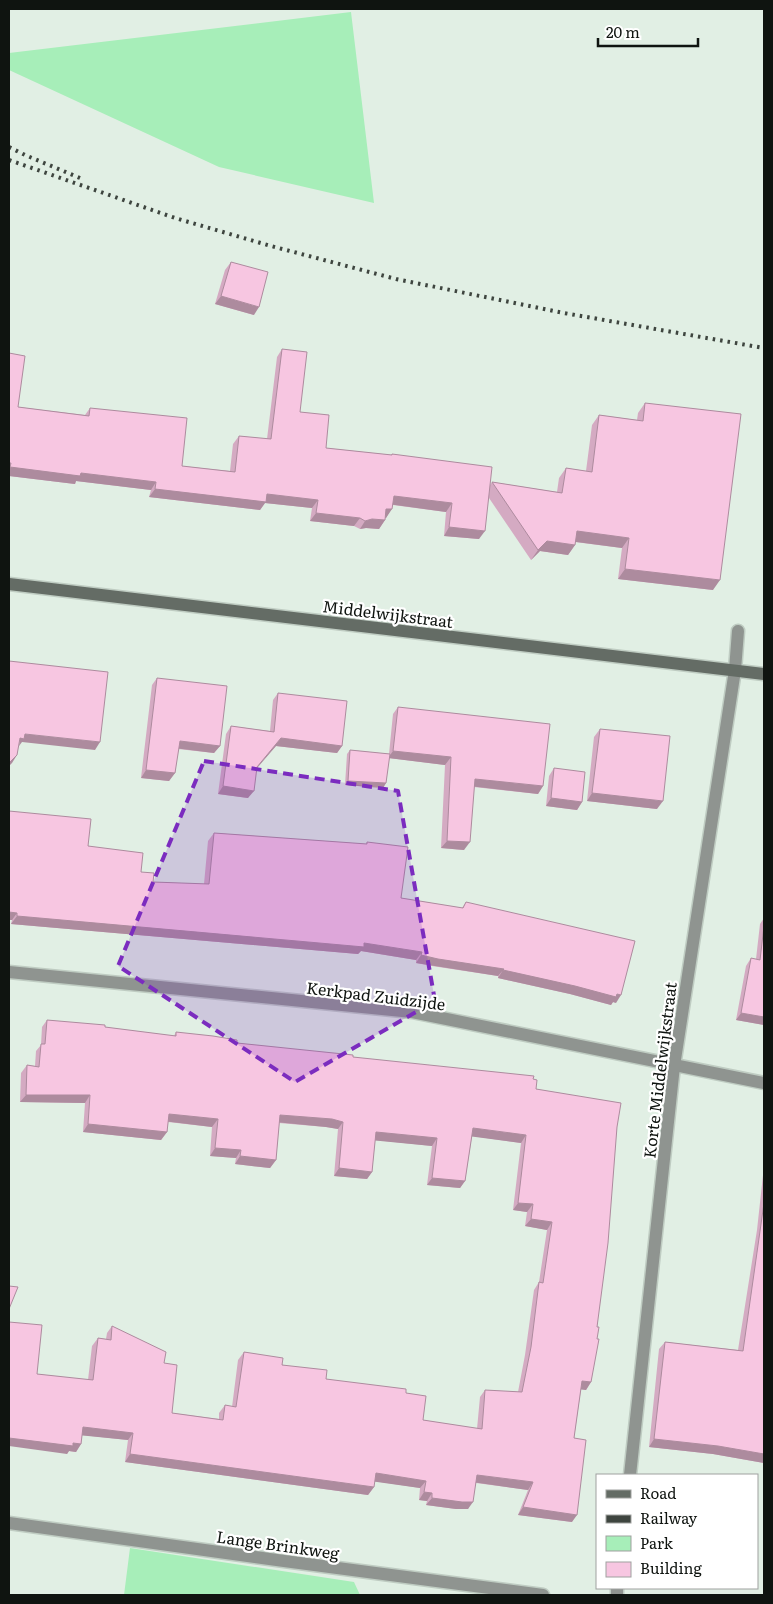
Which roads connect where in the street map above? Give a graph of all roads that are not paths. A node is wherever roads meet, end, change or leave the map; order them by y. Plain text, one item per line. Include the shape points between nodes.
1 (9, 584) edge
2 (738, 631) dead end
3 (735, 670) junction
4 (764, 674) edge
5 (9, 972) edge
6 (674, 1066) junction
7 (764, 1083) edge
8 (630, 1474) edge
9 (9, 1523) edge
10 (543, 1595) edge

1 - 3 main road, Middelwijkstraat
2 - 3 street, Korte Middelwijkstraat
3 - 4 main road, Middelwijkstraat
3 - 6 street, Korte Middelwijkstraat
5 - 6 street, Kerkpad Zuidzijde via 412,1012
6 - 7 street, Kerkpad Zuidzijde
6 - 8 street, Korte Middelwijkstraat
9 - 10 street, Lange Brinkweg

